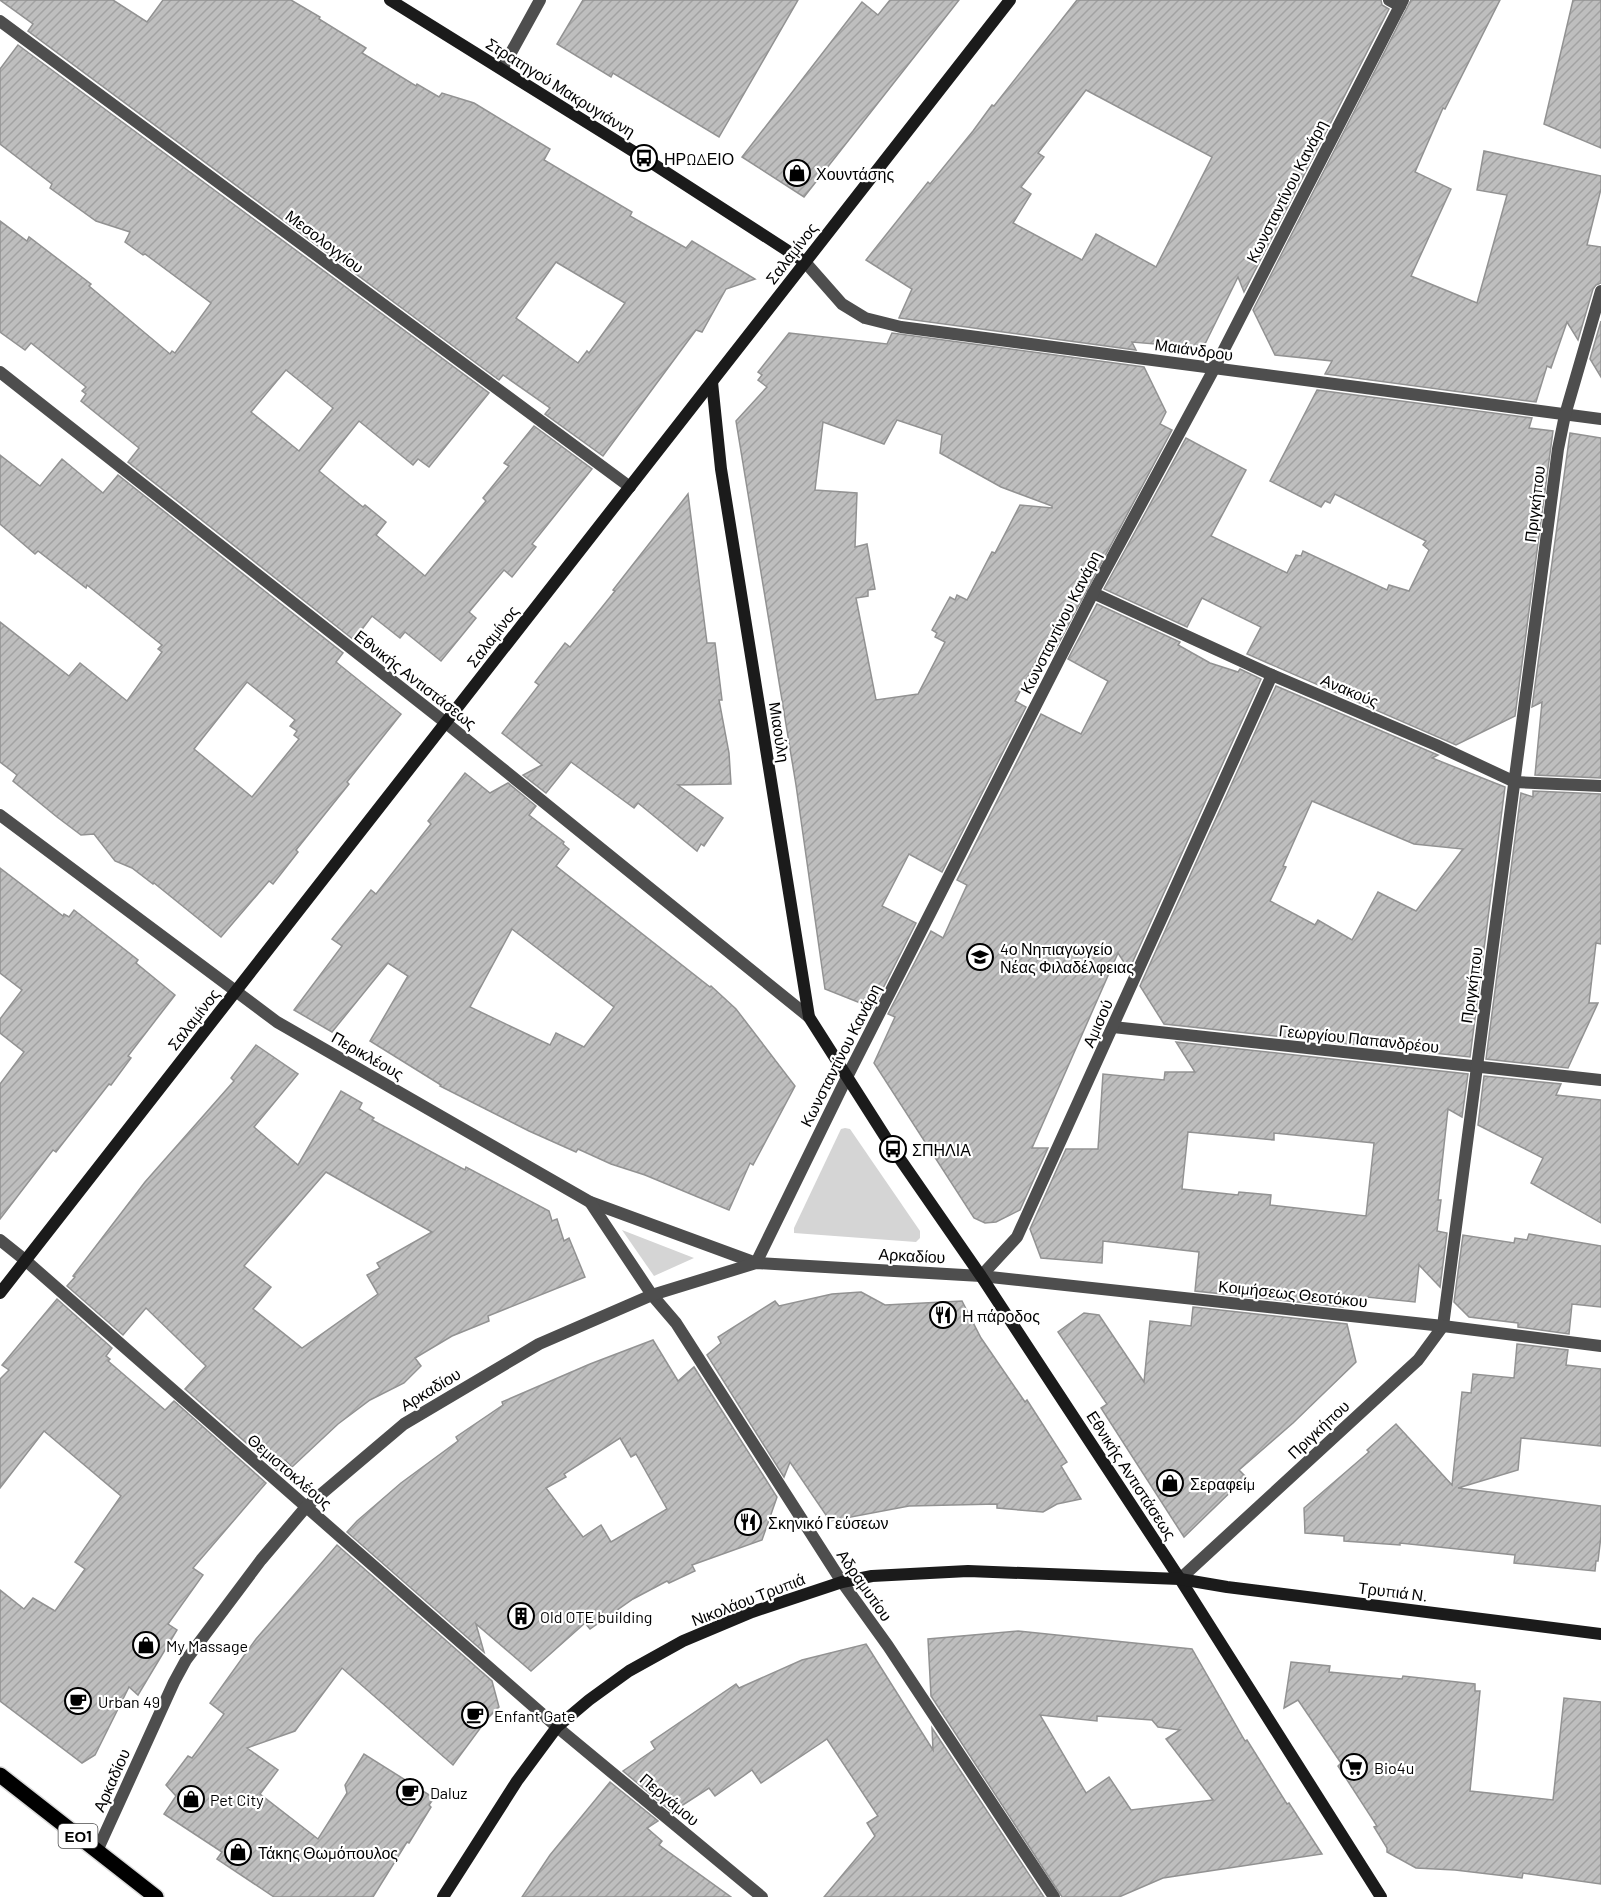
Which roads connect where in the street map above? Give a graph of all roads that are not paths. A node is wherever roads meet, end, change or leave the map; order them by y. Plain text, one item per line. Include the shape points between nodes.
1 (390, 0) edge
2 (540, 0) edge
3 (1010, 0) edge
4 (1397, 2) edge
5 (0, 21) edge
6 (502, 69) junction
7 (806, 262) junction
8 (1601, 291) edge
9 (1214, 369) junction
10 (0, 372) edge
11 (712, 382) junction
12 (1565, 415) junction
13 (1601, 419) edge
14 (630, 487) junction
15 (1093, 592) junction
16 (1272, 675) junction
17 (446, 723) junction
18 (1515, 782) junction
19 (1601, 786) edge
20 (0, 815) edge
21 (236, 991) junction
22 (808, 1017) junction
23 (1113, 1027) junction
24 (1476, 1068) junction
25 (847, 1077) junction
26 (1601, 1080) edge
27 (590, 1202) junction
28 (0, 1240) edge
29 (25, 1260) junction
30 (756, 1263) junction
31 (981, 1276) junction
32 (0, 1293) edge
33 (652, 1294) junction
34 (1443, 1326) junction
35 (1601, 1346) edge
36 (306, 1507) junction
37 (1180, 1579) junction
38 (842, 1582) junction
39 (1601, 1634) edge
40 (557, 1727) junction
41 (0, 1775) edge
42 (97, 1851) junction
43 (156, 1897) edge
44 (443, 1897) edge
45 (762, 1897) edge
46 (1054, 1897) edge
47 (1381, 1897) edge

1 - 6 street, Στρατηγού Μακρυγιάννη
2 - 6 street
3 - 7 street, Σαλαμίνος
4 - 9 street, Κωνσταντίνου Κανάρη
5 - 14 street, Μεσολογγίου
6 - 7 street, Στρατηγού Μακρυγιάννη
7 - 9 street, Μαιάνδρου via 842,304 865,318 901,327
7 - 11 street, Σαλαμίνος
8 - 12 street, Πριγκήπου
9 - 12 street, Μαιάνδρου
9 - 15 street, Κωνσταντίνου Κανάρη
10 - 17 street, Εθνικής Αντιστάσεως
11 - 14 street, Σαλαμίνος
11 - 22 street, Μιαούλη via 721,469
12 - 13 street, Μαιάνδρου
12 - 18 street, Πριγκήπου
14 - 17 street, Σαλαμίνος
15 - 16 street, Ανακούς
15 - 25 street, Κωνσταντίνου Κανάρη
16 - 18 street, Ανακούς
16 - 23 street, Αμισού
17 - 21 street, Σαλαμίνος
17 - 22 street, Εθνικής Αντιστάσεως
18 - 19 street, Ανακούς
18 - 24 street, Πριγκήπου
20 - 21 street, Περικλέους
21 - 27 street, Περικλέους via 277,1022
21 - 29 street, Σαλαμίνος
22 - 25 street, Μιαούλη
23 - 24 street, Γεωργίου Παπανδρέου
23 - 31 street, Αμισού via 1017,1237
24 - 26 street, Γεωργίου Παπανδρέου
24 - 34 street, Πριγκήπου
25 - 30 street, Κωνσταντίνου Κανάρη
25 - 31 street, Εθνικής Αντιστάσεως
27 - 30 street, Περικλέους
27 - 33 street, Αδραμυτίου
28 - 29 street, Θεμιστοκλέους
29 - 32 street, Σαλαμίνος
29 - 36 street, Θεμιστοκλέους
30 - 31 street, Αρκαδίου
30 - 33 street, Αρκαδίου
31 - 34 street, Κοιμήσεως Θεοτόκου
31 - 37 street, Εθνικής Αντιστάσεως
33 - 36 street, Αρκαδίου via 539,1344 404,1424
33 - 38 street, Αδραμυτίου via 676,1323
34 - 35 street, Κοιμήσεως Θεοτόκου
34 - 37 street, Πριγκήπου via 1418,1360
36 - 40 street, Θεμιστοκλέους
36 - 42 street, Αρκαδίου via 186,1660
37 - 38 street, Νικολάου Τρυπιά via 968,1571 872,1576
37 - 39 street, Τρυπιά Ν.
37 - 47 street, Εθνικής Αντιστάσεως
38 - 40 street, Νικολάου Τρυπιά via 752,1612 683,1641 629,1671
38 - 46 street, Αδραμυτίου
40 - 44 street, Νικολάου Τρυπιά via 517,1781
40 - 45 street, Περγάμου
41 - 42 main road, ΕΟ1
42 - 43 main road, ΕΟ1

